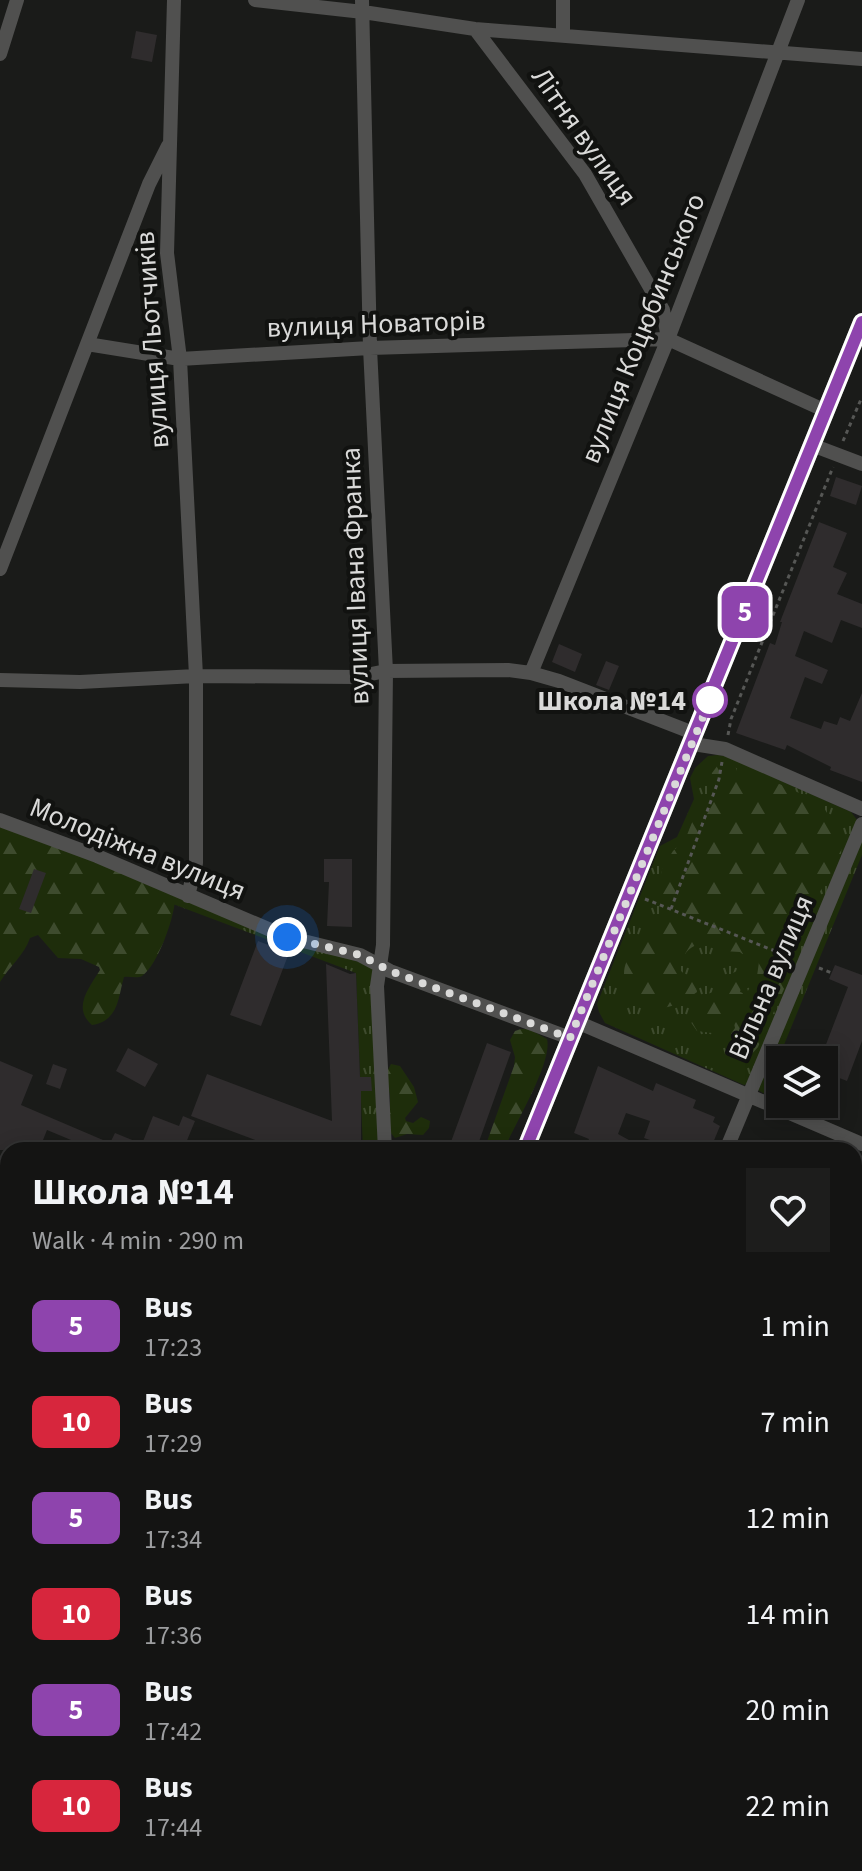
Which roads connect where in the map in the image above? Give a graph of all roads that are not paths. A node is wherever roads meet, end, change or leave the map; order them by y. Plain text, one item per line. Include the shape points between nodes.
1 (17, 0) edge
2 (174, 0) edge
3 (255, 0) edge
4 (563, 0) edge
5 (798, 0) edge
6 (363, 6) edge
7 (475, 29) junction
8 (563, 34) junction
9 (777, 52) junction
10 (0, 54) edge
11 (862, 59) edge
12 (170, 142) junction
13 (862, 322) edge
14 (668, 339) junction
15 (87, 344) junction
16 (370, 348) junction
17 (180, 359) junction
18 (826, 411) junction
19 (812, 445) junction
20 (862, 464) edge
21 (0, 569) edge
22 (386, 671) junction
23 (531, 673) junction
24 (196, 676) junction
25 (0, 680) edge
26 (694, 739) junction
27 (862, 809) edge
28 (0, 820) edge
29 (862, 824) edge
30 (188, 896) junction
31 (381, 966) junction
32 (574, 1030) junction
33 (749, 1096) junction
34 (385, 1142) edge
35 (528, 1142) edge
36 (729, 1142) edge
37 (857, 1142) edge

1 - 10 street
2 - 12 street, вулиця Льотчиків
3 - 6 street
4 - 8 street, Літня вулиця
5 - 9 street, вулиця Коцюбинського
6 - 7 street
6 - 16 street, вулиця Івана Франка
7 - 8 street
7 - 14 street, Літня вулиця via 585,174 663,310
8 - 9 street
9 - 11 street
9 - 14 street, вулиця Коцюбинського
12 - 15 street
12 - 17 street, вулиця Льотчиків via 167,253
13 - 18 street
14 - 16 street, вулиця Новаторів
14 - 18 street
14 - 23 street, вулиця Коцюбинського
15 - 17 street, вулиця Новаторів
15 - 21 street
16 - 17 street, вулиця Новаторів
16 - 22 street, вулиця Івана Франка
17 - 24 street, вулиця Льотчиків
18 - 19 street
19 - 20 street
19 - 26 street
22 - 23 street
22 - 24 street via 356,677
22 - 31 street, вулиця Івана Франка
23 - 26 street
24 - 25 street
24 - 30 street, вулиця Льотчиків via 196,863
26 - 27 street
26 - 32 street
28 - 30 street, Молодіжна вулиця
29 - 33 street, Вільна вулиця
30 - 31 street, Молодіжна вулиця via 287,937 360,955
31 - 32 street, Молодіжна вулиця
31 - 34 street, вулиця Івана Франка via 377,986
32 - 33 street, Молодіжна вулиця
32 - 35 street
33 - 36 street, Вільна вулиця
33 - 37 street, Молодіжна вулиця

